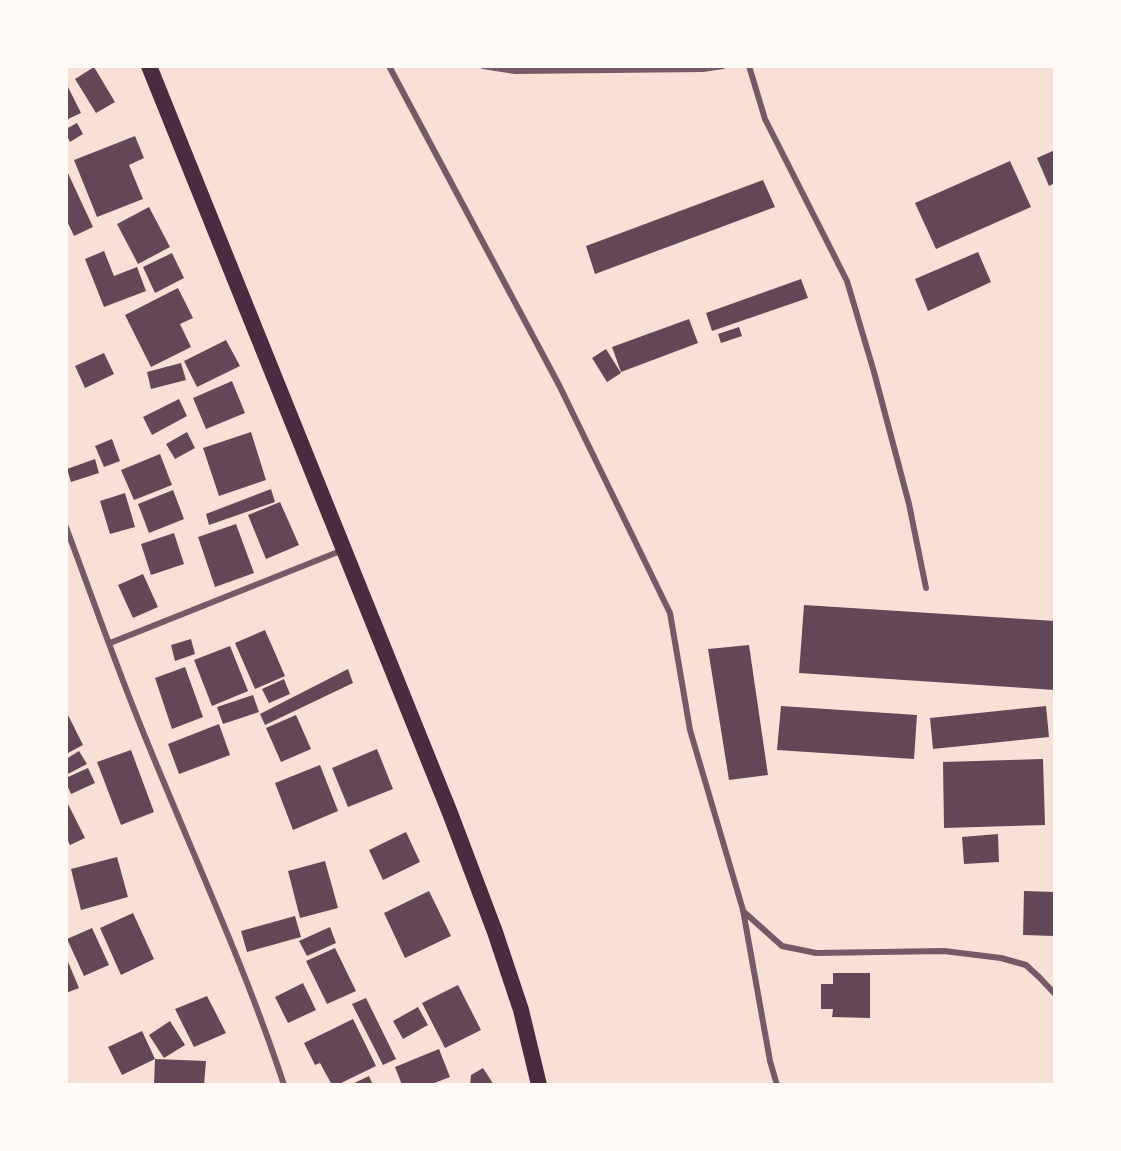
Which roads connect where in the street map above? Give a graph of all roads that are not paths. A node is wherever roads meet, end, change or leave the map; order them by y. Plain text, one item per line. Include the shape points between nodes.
1 (150, 66) edge
2 (389, 66) edge
3 (483, 66) edge
4 (723, 66) edge
5 (749, 66) edge
6 (66, 527) edge
7 (344, 550) junction
8 (926, 588) dead end
9 (110, 643) junction
10 (743, 910) junction
11 (1055, 994) edge
12 (284, 1085) edge
13 (539, 1085) edge
14 (777, 1085) edge

1 - 7 highway
2 - 10 street via 559,385 670,613 690,730
3 - 4 street via 515,71
5 - 8 street via 765,119 847,281 909,504
6 - 9 street
7 - 9 street
7 - 13 highway via 495,932 521,1010
9 - 12 street via 248,985
10 - 11 street via 782,946 816,952 944,951 1001,958 1026,965
10 - 14 street

